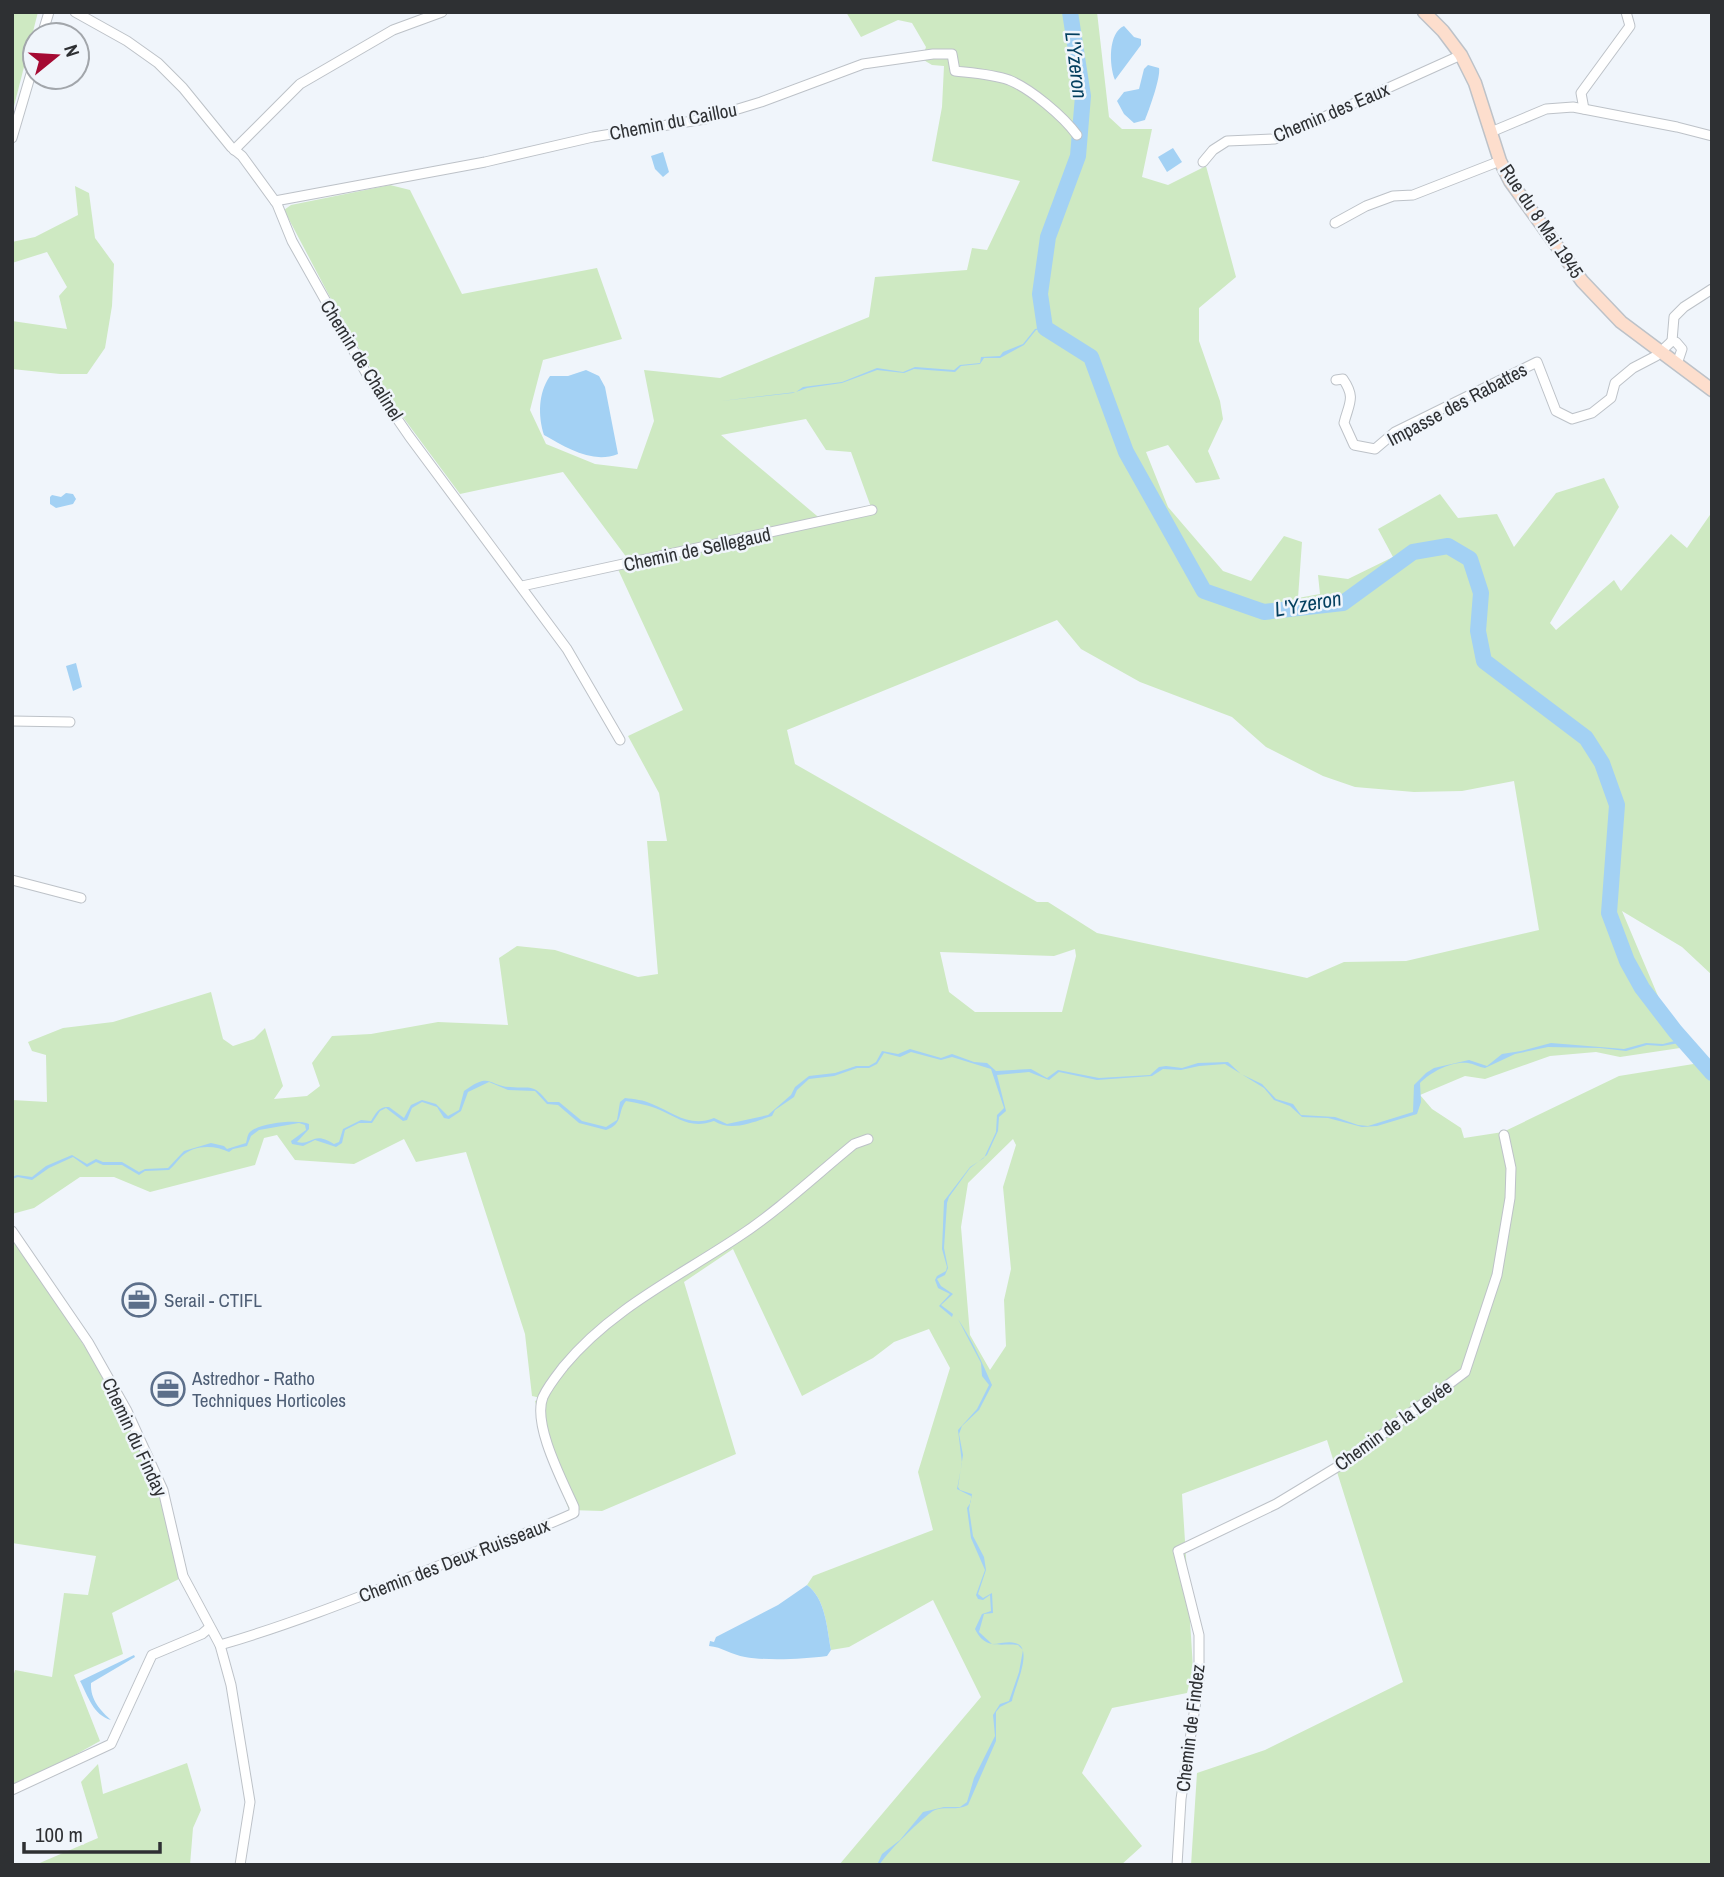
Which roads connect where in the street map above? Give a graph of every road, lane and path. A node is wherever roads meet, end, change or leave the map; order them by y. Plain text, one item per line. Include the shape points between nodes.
1 (75, 12) edge
2 (443, 12) edge
3 (1424, 12) edge
4 (1626, 12) edge
5 (1461, 55) junction
6 (26, 91) edge
7 (1584, 109) junction
8 (1491, 132) junction
9 (1077, 135) dead end
10 (1712, 136) edge
11 (12, 138) edge
12 (234, 150) junction
13 (1500, 161) junction
14 (1203, 162) dead end
15 (275, 201) junction
16 (1335, 223) dead end
17 (1712, 289) edge
18 (1672, 341) junction
19 (1660, 351) junction
20 (1677, 364) junction
21 (1336, 380) dead end
22 (1712, 390) edge
23 (872, 510) dead end
24 (522, 586) junction
25 (12, 721) edge
26 (70, 722) dead end
27 (620, 740) dead end
28 (12, 880) edge
29 (81, 898) dead end
30 (1504, 1135) dead end
31 (868, 1139) dead end
32 (12, 1231) edge
33 (1178, 1551) joint
34 (209, 1628) junction
35 (220, 1645) junction
36 (12, 1790) edge
37 (240, 1865) edge
38 (1177, 1865) edge

1 - 12 street, Chemin de Chalinel via 158,63
2 - 12 street via 393,30 300,84
3 - 5 main road, Rue du 8 Mai 1945
4 - 7 street via 1630,26 1581,93
5 - 8 main road, Rue du 8 Mai 1945
5 - 14 street, Chemin des Eaux via 1275,139 1227,141
6 - 11 street
7 - 8 street via 1546,109
7 - 10 street
8 - 13 main road, Rue du 8 Mai 1945
9 - 15 street, Chemin du Caillou via 1069,123 1019,85 986,74 955,71 952,54 933,54 863,64 705,119
12 - 15 street, Chemin de Chalinel
13 - 16 street via 1413,195 1393,196 1366,206
13 - 19 main road, Rue du 8 Mai 1945 via 1581,281 1620,322
15 - 24 street, Chemin de Chalinel via 292,241 369,378
17 - 18 street via 1674,317
18 - 19 street
18 - 20 street via 1682,349
19 - 20 main road, Rue du 8 Mai 1945
19 - 21 street, Impasse des Rabattes via 1615,383 1611,398 1592,413 1572,419 1556,411 1537,362 1395,432 1376,449 1354,445 1344,423 1352,399 1343,379
20 - 22 main road, Rue du 8 Mai 1945
23 - 24 street, Chemin de Sellegaud
24 - 27 street, Chemin de Chalinel via 583,673
25 - 26 street
28 - 29 street
30 - 33 street, Chemin de la Levée via 1511,1168 1510,1198 1497,1275 1465,1372 1335,1468 1276,1504
31 - 35 street, Chemin des Deux Ruisseaux via 854,1144 739,1236 620,1313 559,1373 542,1398 541,1413 573,1513 312,1615
32 - 34 street, Chemin du Finday via 89,1342 127,1411 163,1490 183,1576
33 - 38 street, Chemin de Findez via 1199,1635 1199,1681 1181,1799
34 - 35 street, Chemin du Finday
34 - 36 street via 152,1655 111,1744
35 - 37 street, Chemin du Finday via 250,1802

